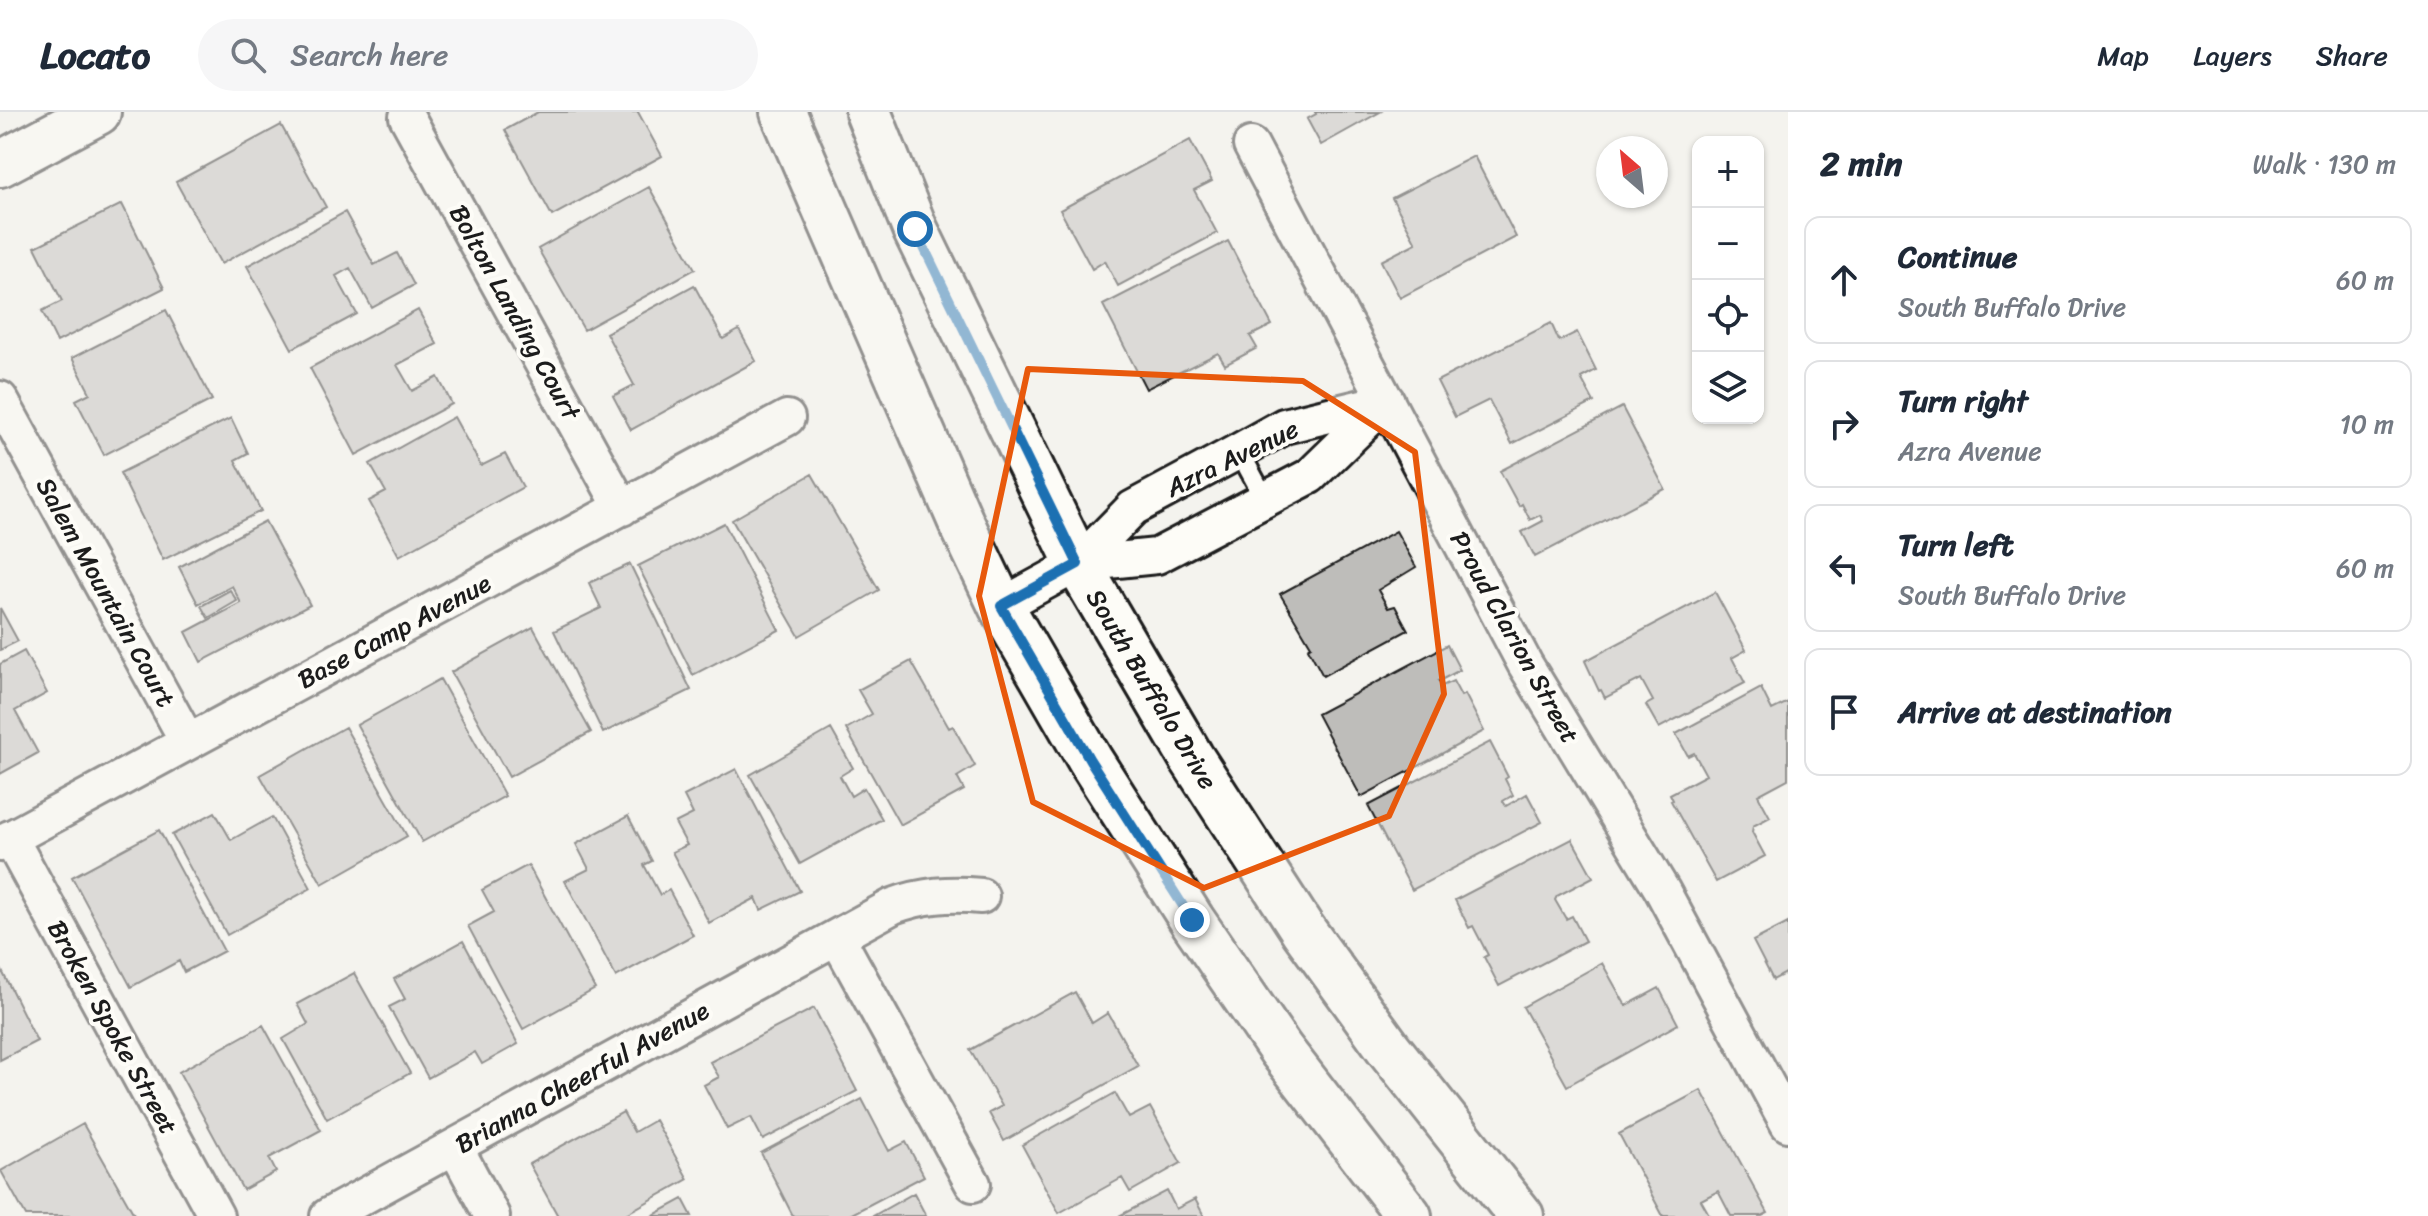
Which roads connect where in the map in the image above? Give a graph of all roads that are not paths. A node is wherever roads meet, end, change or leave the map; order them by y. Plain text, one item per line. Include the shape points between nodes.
1 (98, 112) edge
2 (783, 112) edge
3 (868, 112) edge
4 (407, 117) dead end
5 (1251, 145) dead end
6 (0, 164) edge
7 (0, 399) edge
8 (1387, 401) junction
9 (787, 418) dead end
10 (1239, 451) junction
11 (1265, 499) junction
12 (622, 508) junction
13 (1078, 564) junction
14 (1001, 606) junction
15 (188, 742) junction
16 (5, 841) edge
17 (981, 896) dead end
18 (837, 937) junction
19 (1788, 1124) edge
20 (455, 1147) junction
21 (973, 1184) dead end
22 (216, 1216) edge
23 (328, 1216) edge
24 (492, 1216) edge
25 (1409, 1216) edge
26 (1521, 1216) edge

1 - 6 main road
2 - 14 main road
3 - 13 main road, South Buffalo Drive via 915,229
4 - 12 street, Bolton Landing Court
5 - 8 street, Proud Clarion Street
7 - 15 street, Salem Mountain Court
8 - 10 street, Azra Avenue via 1284,426
8 - 11 street, Azra Avenue via 1310,476
8 - 19 street, Proud Clarion Street via 1525,664 1662,890
9 - 12 street, Base Camp Avenue
10 - 11 lane
10 - 13 street, Azra Avenue via 1133,508
11 - 13 street, Azra Avenue via 1157,556
12 - 15 street, Base Camp Avenue
13 - 14 street, Azra Avenue
13 - 26 main road, South Buffalo Drive via 1191,757 1303,930
14 - 25 main road via 1192,920 1281,1050
15 - 16 street, Base Camp Avenue
16 - 22 street, Broken Spoke Street
17 - 18 street, Brianna Cheerful Avenue via 917,897
18 - 20 street, Brianna Cheerful Avenue
18 - 21 street
20 - 23 street, Brianna Cheerful Avenue
20 - 24 street

